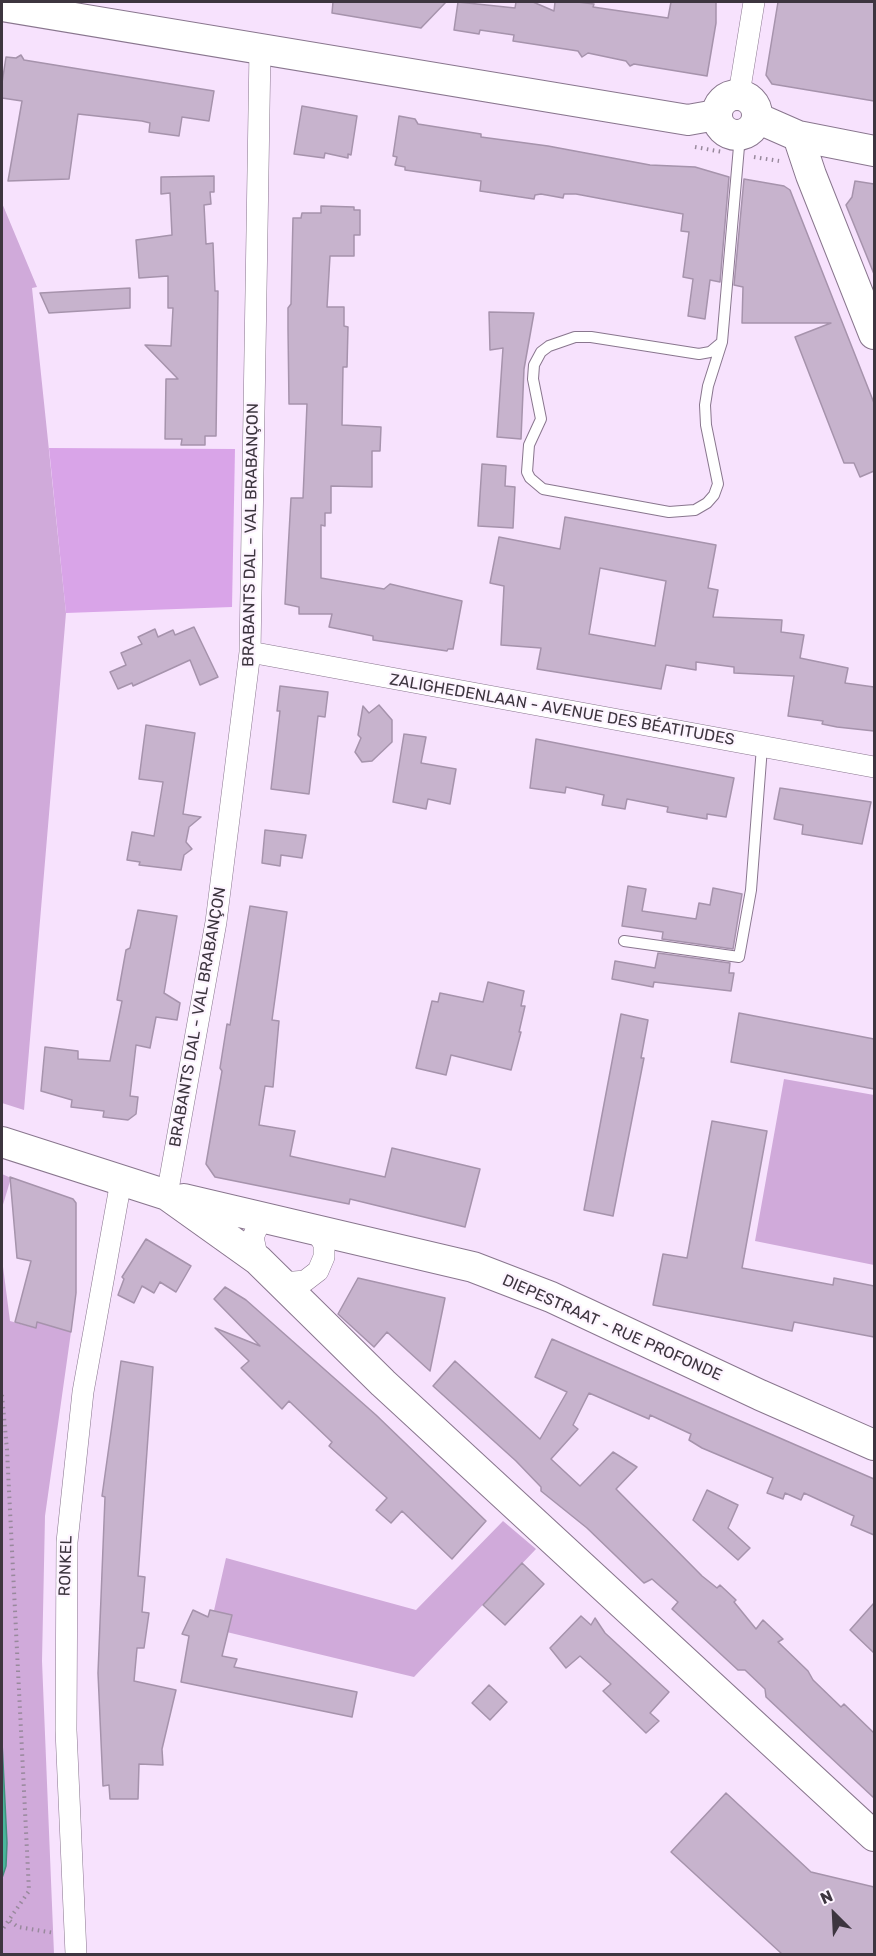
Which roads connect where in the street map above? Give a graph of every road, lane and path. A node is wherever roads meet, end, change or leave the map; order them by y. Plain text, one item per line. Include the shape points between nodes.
1 (742, 2) edge
2 (754, 2) edge
3 (2, 6) edge
4 (749, 27) junction
5 (260, 50) junction
6 (739, 94) junction
7 (716, 115) junction
8 (748, 126) junction
9 (798, 136) junction
10 (874, 151) edge
11 (874, 334) edge
12 (722, 342) junction
13 (250, 652) junction
14 (762, 747) junction
15 (874, 767) edge
16 (624, 940) dead end
17 (2, 1142) edge
18 (121, 1181) junction
19 (167, 1195) junction
20 (266, 1220) junction
21 (315, 1229) junction
22 (258, 1260) junction
23 (284, 1283) junction
24 (2, 1395) edge
25 (874, 1445) edge
26 (874, 1836) edge
27 (10, 1921) junction
28 (2, 1930) edge
29 (76, 1946) edge

1 - 4 street
2 - 4 street
3 - 5 main road
4 - 6 street
5 - 7 main road via 688,120
5 - 13 street, BRABANTS DAL - VAL BRABANÇON
6 - 7 main road via 724,98
6 - 8 main road via 755,105
7 - 8 main road via 721,128
8 - 9 main road
8 - 12 lane
9 - 10 main road
9 - 11 main road
12 - 12 lane via 705,405 718,484 707,503 686,513 669,512 543,489 530,478 529,445 541,419 532,379 534,365 549,346 574,337 591,337 699,354 710,352
13 - 14 street, ZALIGHEDENLAAN - AVENUE DES BÉATITUDES
13 - 19 street, BRABANTS DAL - VAL BRABANÇON via 216,921
14 - 15 street, ZALIGHEDENLAAN - AVENUE DES BÉATITUDES
14 - 16 lane via 751,890 740,957
17 - 18 main road, DIEPESTRAAT - RUE PROFONDE
18 - 19 main road, DIEPESTRAAT - RUE PROFONDE
18 - 29 street, RONKEL via 83,1392 67,1542 65,1719
19 - 20 main road, DIEPESTRAAT - RUE PROFONDE
19 - 22 main road
20 - 21 main road, DIEPESTRAAT - RUE PROFONDE
20 - 22 street via 259,1224 253,1237
21 - 23 street via 324,1244 318,1271 305,1281
21 - 25 main road, DIEPESTRAAT - RUE PROFONDE via 473,1267 529,1288
22 - 23 main road
23 - 26 main road via 418,1415
24 - 27 path via 29,1891
27 - 28 path
27 - 29 path

